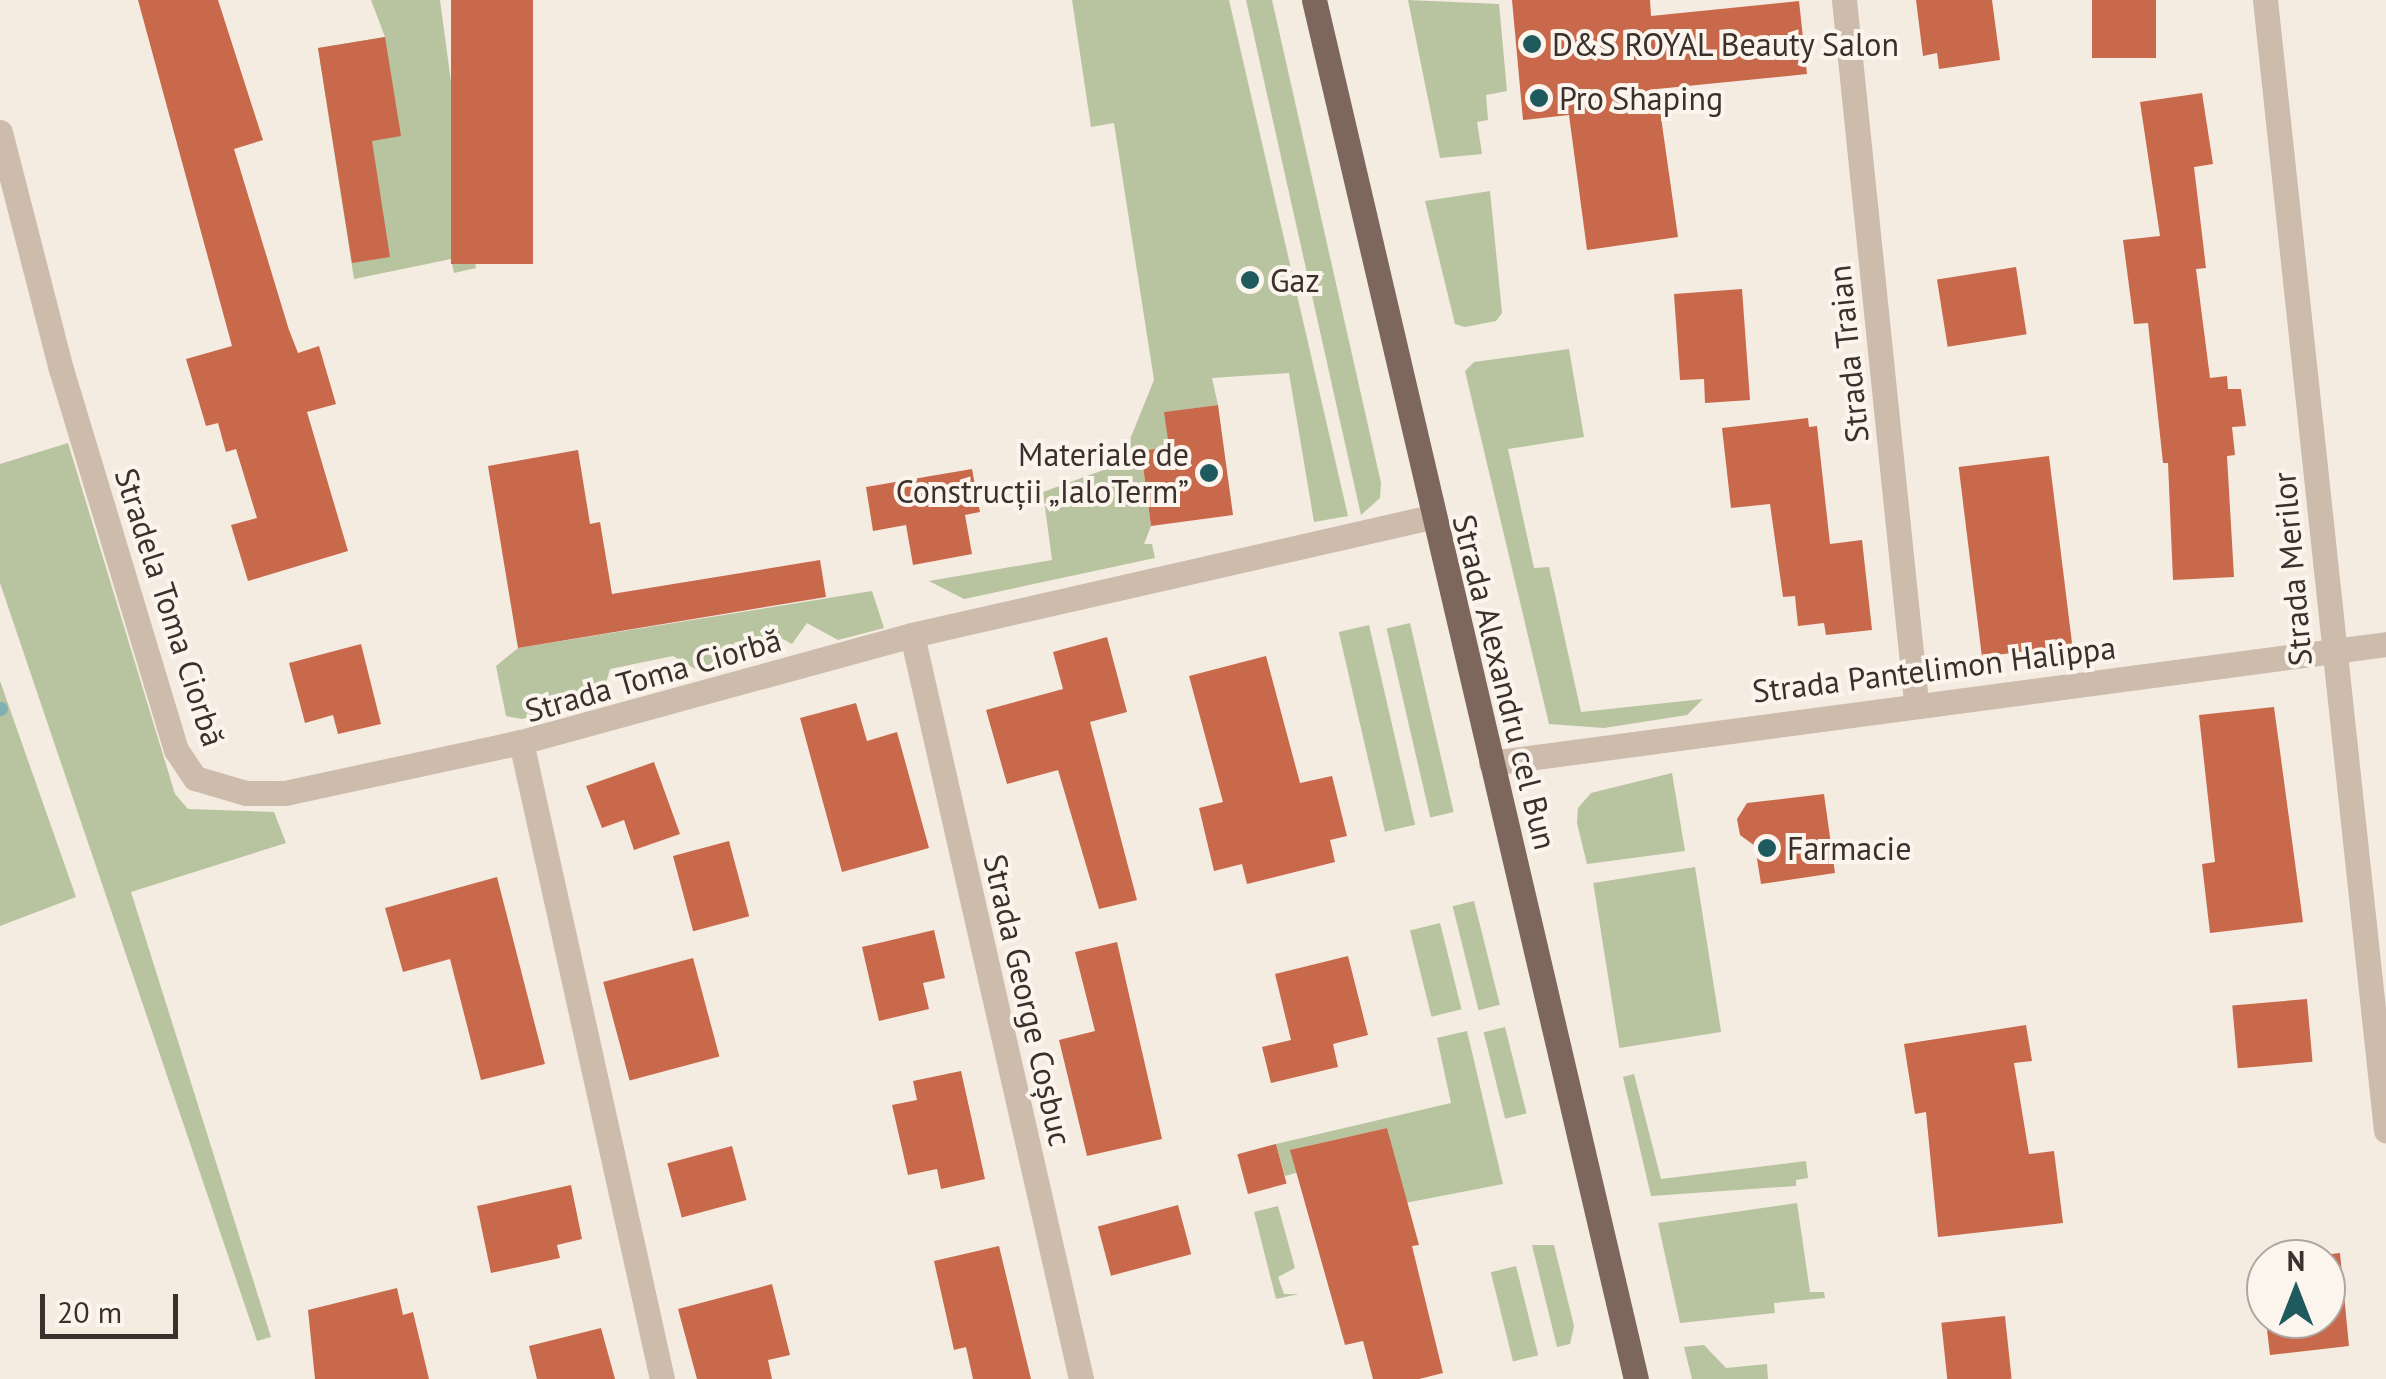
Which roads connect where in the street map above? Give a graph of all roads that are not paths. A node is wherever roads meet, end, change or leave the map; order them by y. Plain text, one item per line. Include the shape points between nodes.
1 (1314, 0) edge
2 (1844, 0) edge
3 (2264, 0) edge
4 (0, 132) edge
5 (1432, 517) junction
6 (912, 635) junction
7 (2386, 644) edge
8 (2331, 652) junction
9 (1916, 702) junction
10 (521, 742) junction
11 (1491, 763) junction
12 (2386, 1131) edge
13 (662, 1379) edge
14 (1081, 1379) edge
15 (1636, 1379) edge

1 - 5 main road, Strada Alexandru cel Bun
2 - 9 street, Strada Traian
3 - 8 street, Strada Merilor
4 - 10 street, Stradela Toma Ciorbă via 61,370 176,750 195,778 246,792 285,792
5 - 6 street, Strada Toma Ciorbă
5 - 11 main road, Strada Alexandru cel Bun
6 - 10 street, Strada Toma Ciorbă
6 - 14 street, Strada George Coșbuc
7 - 8 street, Strada Pantelimon Halippa
8 - 9 street, Strada Pantelimon Halippa
8 - 12 street, Strada Merilor
9 - 11 street, Strada Pantelimon Halippa
10 - 13 street, Strada Toma Ciorbă
11 - 15 main road, Strada Alexandru cel Bun

